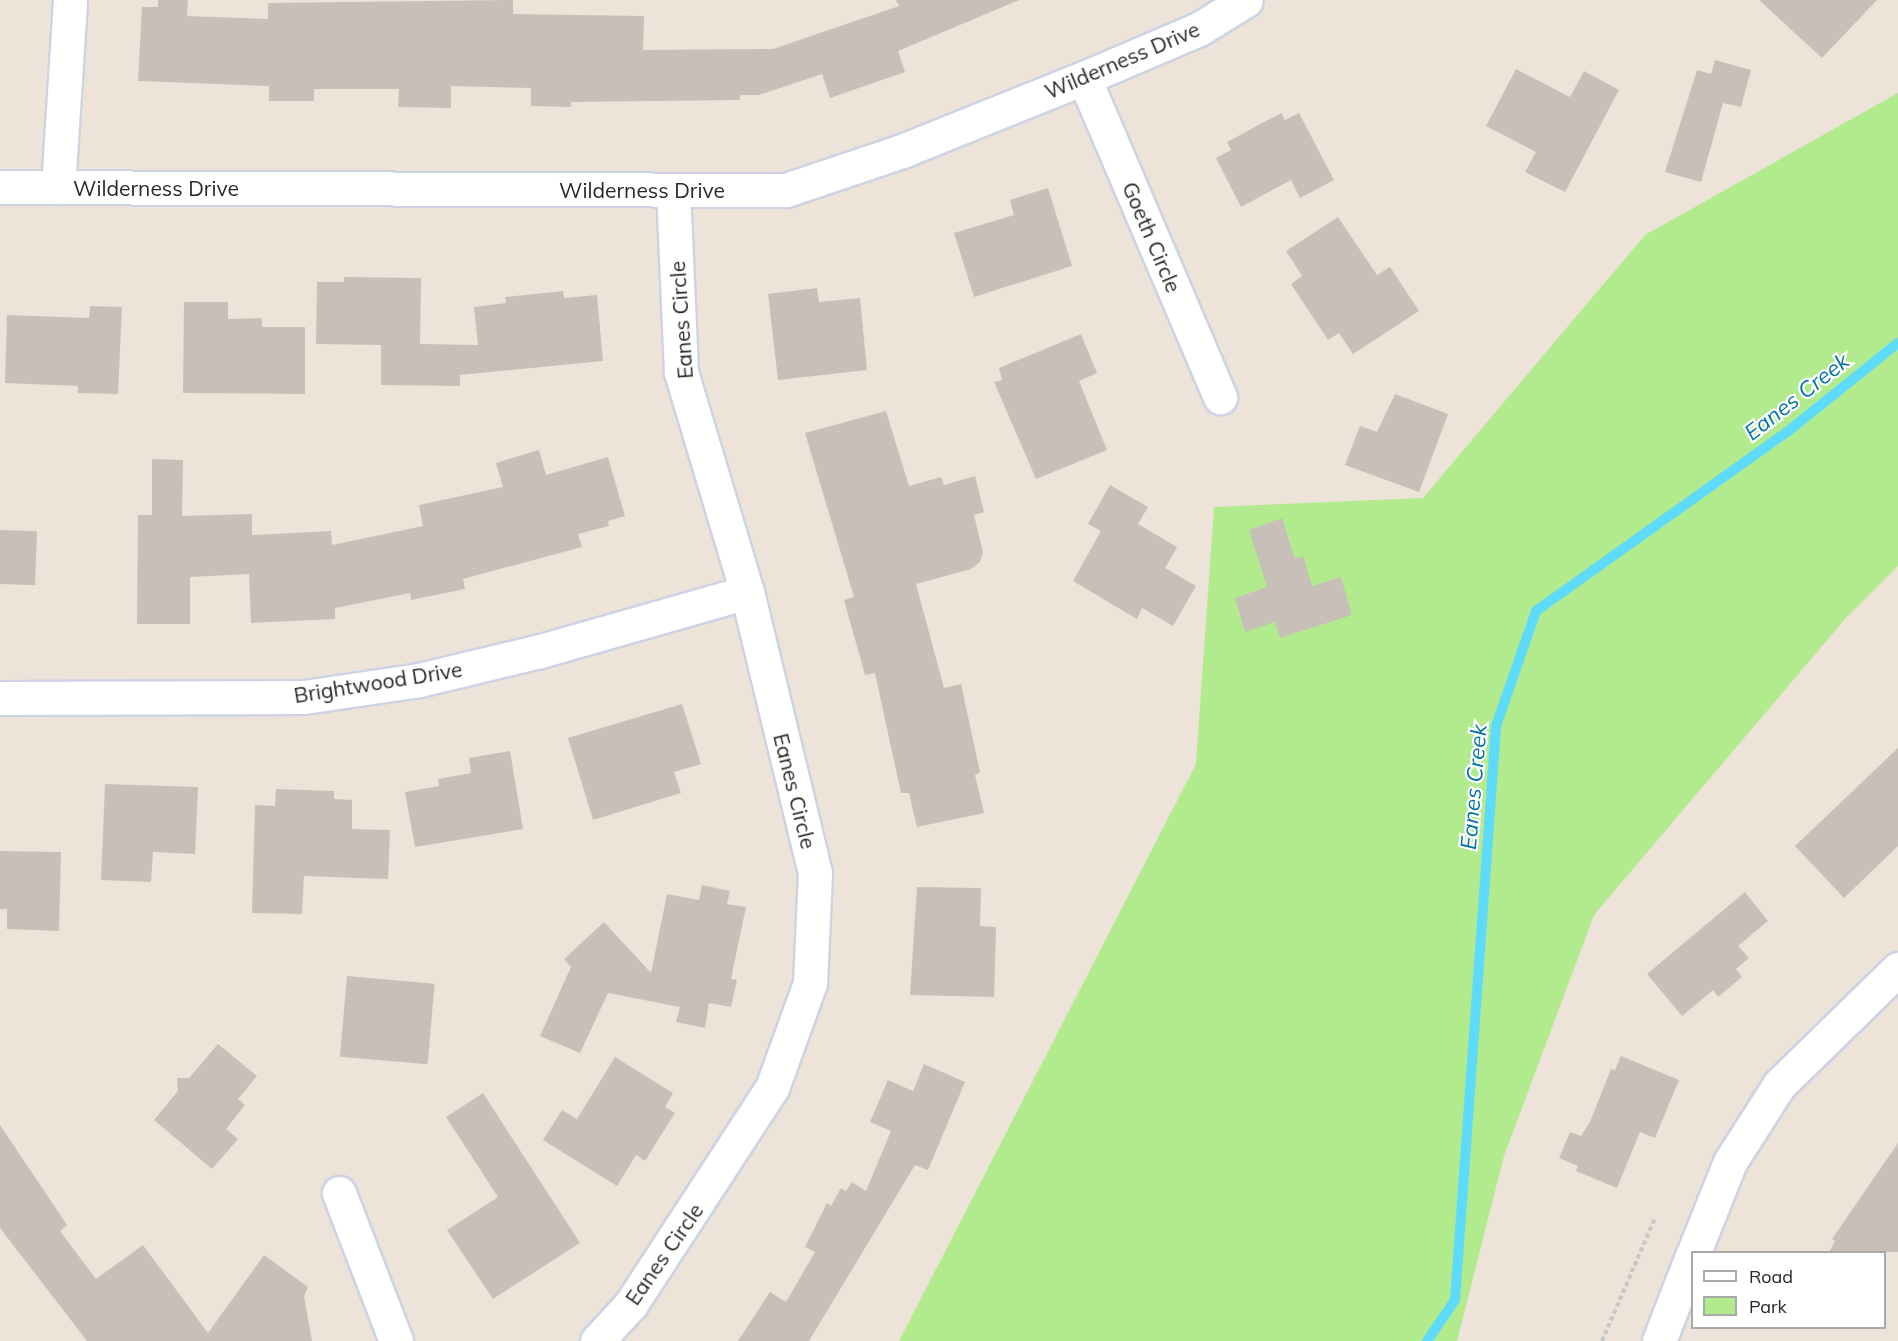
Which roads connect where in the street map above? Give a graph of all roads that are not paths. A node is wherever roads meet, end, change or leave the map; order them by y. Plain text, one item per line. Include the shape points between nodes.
1 (70, 0) edge
2 (1246, 0) edge
3 (1084, 78) junction
4 (0, 187) edge
5 (58, 188) junction
6 (673, 192) junction
7 (1220, 397) dead end
8 (747, 592) junction
9 (0, 698) edge
10 (1898, 969) edge
11 (339, 1193) dead end
12 (1694, 1251) edge
13 (1691, 1259) edge
14 (396, 1341) edge
15 (597, 1341) edge
16 (1659, 1341) edge

1 - 5 street
2 - 3 street, Wilderness Drive via 1198,29
3 - 6 street, Wilderness Drive via 902,151 786,190
3 - 7 street, Goeth Circle
4 - 5 street, Wilderness Drive
5 - 6 street, Wilderness Drive
6 - 8 street, Eanes Circle via 681,372
8 - 9 street, Brightwood Drive via 540,651 419,680 304,697
8 - 15 street, Eanes Circle via 815,873 810,983 772,1088 632,1304
10 - 12 street via 1779,1086 1730,1162
11 - 14 street
13 - 16 street

